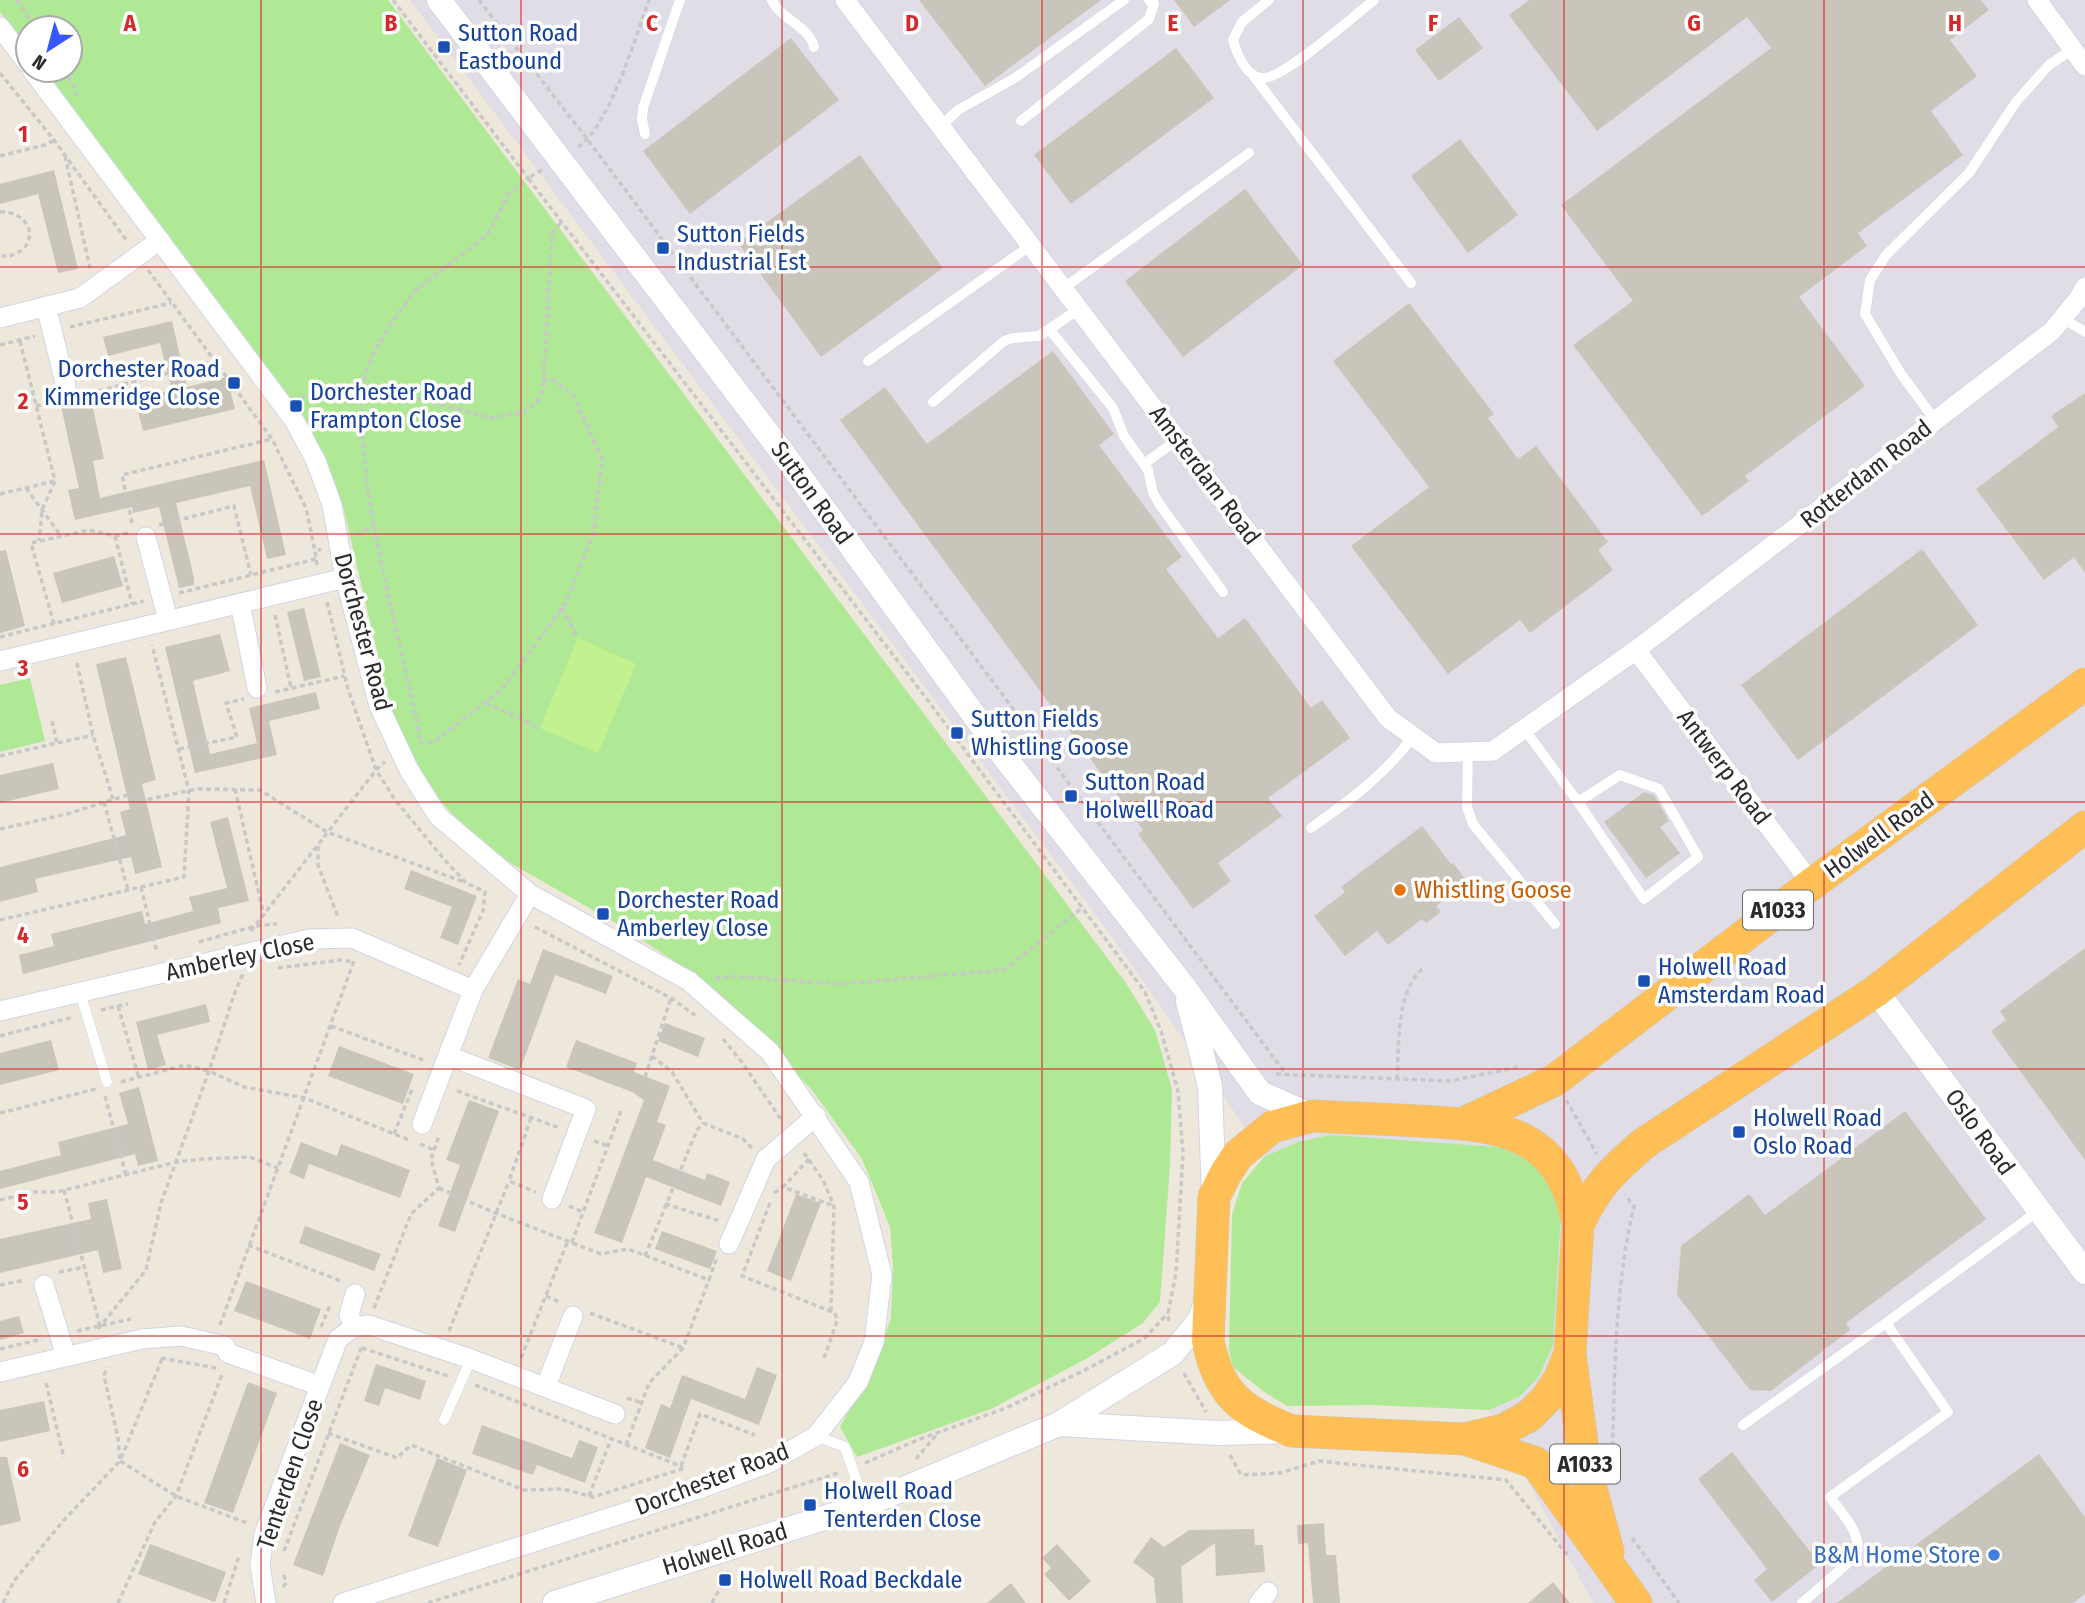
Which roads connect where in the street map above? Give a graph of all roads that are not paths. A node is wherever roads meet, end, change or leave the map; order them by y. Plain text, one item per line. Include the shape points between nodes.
1 (439, 0) edge
2 (680, 0) edge
3 (772, 0) edge
4 (845, 0) edge
5 (1124, 0) edge
6 (1149, 0) edge
7 (1269, 0) edge
8 (1374, 0) edge
9 (2037, 0) edge
10 (0, 27) edge
11 (14, 46) edge
12 (814, 47) dead end
13 (2073, 49) junction
14 (2085, 66) edge
15 (1252, 74) junction
16 (43, 84) edge
17 (1021, 121) dead end
18 (940, 126) junction
19 (645, 134) dead end
20 (1250, 153) dead end
21 (160, 240) junction
22 (1031, 245) junction
23 (1412, 283) dead end
24 (2085, 287) edge
25 (1064, 288) junction
26 (46, 306) junction
27 (1079, 309) junction
28 (0, 317) edge
29 (2062, 318) junction
30 (1050, 330) junction
31 (2085, 332) edge
32 (868, 361) dead end
33 (68, 394) road end
34 (933, 402) dead end
35 (1935, 421) junction
36 (1178, 439) junction
37 (1144, 464) junction
38 (140, 534) road end
39 (345, 578) junction
40 (1223, 593) dead end
41 (240, 603) junction
42 (168, 620) junction
43 (1636, 650) junction
44 (0, 661) edge
45 (2085, 684) edge
46 (257, 688) dead end
47 (1525, 730) junction
48 (1413, 736) junction
49 (1468, 752) junction
50 (1578, 802) junction
51 (2085, 827) edge
52 (1311, 828) dead end
53 (1812, 884) junction
54 (530, 894) junction
55 (1555, 924) dead end
56 (1184, 987) junction
57 (473, 990) junction
58 (1876, 991) junction
59 (80, 992) junction
60 (0, 1011) edge
61 (449, 1056) junction
62 (111, 1083) road end
63 (816, 1116) junction
64 (1311, 1116) junction
65 (1464, 1123) junction
66 (422, 1124) dead end
67 (1214, 1197) junction
68 (552, 1199) road end
69 (2038, 1211) junction
70 (1578, 1224) junction
71 (729, 1239) road end
72 (2082, 1263) edge
73 (44, 1286) dead end
74 (358, 1289) road end
75 (1208, 1299) junction
76 (576, 1311) road end
77 (1886, 1323) junction
78 (361, 1326) junction
79 (1570, 1353) junction
80 (66, 1356) junction
81 (471, 1359) junction
82 (0, 1372) edge
83 (546, 1386) junction
84 (320, 1387) junction
85 (615, 1414) dead end
86 (444, 1420) dead end
87 (1059, 1424) junction
88 (1743, 1425) dead end
89 (1292, 1431) junction
90 (816, 1436) junction
91 (1464, 1439) junction
92 (865, 1504) junction
93 (1614, 1572) junction
94 (266, 1602) edge
95 (343, 1603) edge
96 (555, 1603) edge
97 (1636, 1603) edge
98 (1802, 1603) edge

1 - 56 street, Sutton Road via 791,464 1006,759
2 - 19 lane via 643,108
3 - 12 lane
4 - 18 street, Amsterdam Road
5 - 18 lane
6 - 17 lane via 1154,4 1149,19
7 - 15 lane via 1242,22 1233,40 1237,55
8 - 15 lane via 1282,73 1262,79
9 - 13 street
10 - 11 street
13 - 14 street
13 - 35 lane via 2049,65 2016,102 1969,173 1886,255 1870,280 1865,314
15 - 23 lane
16 - 21 street, Dorchester Road
18 - 22 street, Amsterdam Road
20 - 25 lane
21 - 26 street via 80,298
21 - 39 street, Dorchester Road via 294,420 332,505
22 - 25 street, Amsterdam Road
22 - 32 lane
24 - 29 street, Rotterdam Road
25 - 27 street, Amsterdam Road
26 - 28 street
26 - 33 street
27 - 30 lane
27 - 36 street, Amsterdam Road
29 - 31 lane
29 - 35 street, Rotterdam Road via 2052,331
30 - 34 lane via 1004,341
30 - 37 lane via 1113,408 1124,436
35 - 43 street, Rotterdam Road
36 - 37 lane
36 - 48 street, Amsterdam Road via 1388,718
37 - 40 lane via 1158,502
38 - 42 street
39 - 41 street
39 - 54 street, Dorchester Road via 379,706 409,747 410,770 438,816
41 - 42 street
41 - 46 street
42 - 44 street
43 - 47 street, Amsterdam Road
43 - 53 street, Antwerp Road
45 - 53 highway, Holwell Road / A1033
47 - 49 street, Amsterdam Road via 1493,751
47 - 50 lane
48 - 49 street, Amsterdam Road via 1436,753
48 - 52 lane via 1397,758 1353,798
49 - 55 lane via 1469,816
50 - 50 lane via 1620,775 1659,789 1698,857 1644,899
51 - 58 highway
53 - 65 highway, Holwell Road / A1033 via 1555,1080
54 - 57 street
54 - 63 street, Dorchester Road via 692,984 770,1052
56 - 64 street, Sutton Road via 1260,1093
56 - 67 street, Sutton Road via 1210,1086
57 - 59 street, Amberley Close via 352,937 309,939
57 - 61 street
58 - 69 street, Oslo Road
58 - 70 highway via 1643,1144 1608,1174
59 - 60 street, Amberley Close
59 - 62 lane
61 - 66 street
61 - 68 street via 586,1109
63 - 71 street via 765,1162
63 - 90 street, Dorchester Road via 859,1182 882,1275 874,1342 858,1382
64 - 65 highway
64 - 67 highway via 1272,1127 1256,1139 1238,1155
65 - 70 highway via 1503,1130 1540,1150 1564,1181
67 - 75 highway
69 - 72 street, Oslo Road
69 - 77 lane
70 - 79 highway
73 - 80 street
74 - 78 street via 349,1315
75 - 87 street, Holwell Road via 1199,1321 1173,1353
75 - 89 highway via 1208,1340 1220,1381 1246,1409
76 - 83 street
77 - 88 lane
77 - 98 lane via 1948,1412 1830,1497 1857,1536 1859,1547 1856,1556
78 - 81 street
78 - 84 street, Tenterden Close via 338,1339
79 - 91 highway via 1547,1398 1529,1416 1503,1430
79 - 93 highway, A1033 via 1585,1466
80 - 82 street, Tenterden Close
80 - 84 street, Tenterden Close via 142,1339 181,1336 225,1346 228,1353
81 - 83 street
81 - 86 lane
83 - 85 street
84 - 94 street, Tenterden Close via 264,1534 260,1565
87 - 89 street via 1218,1433
87 - 92 street, Holwell Road
89 - 91 highway
90 - 92 lane via 845,1447
90 - 95 street, Dorchester Road via 769,1463 699,1489
91 - 93 highway, A1033 via 1536,1463
92 - 96 street, Holwell Road
93 - 97 highway, A1033

